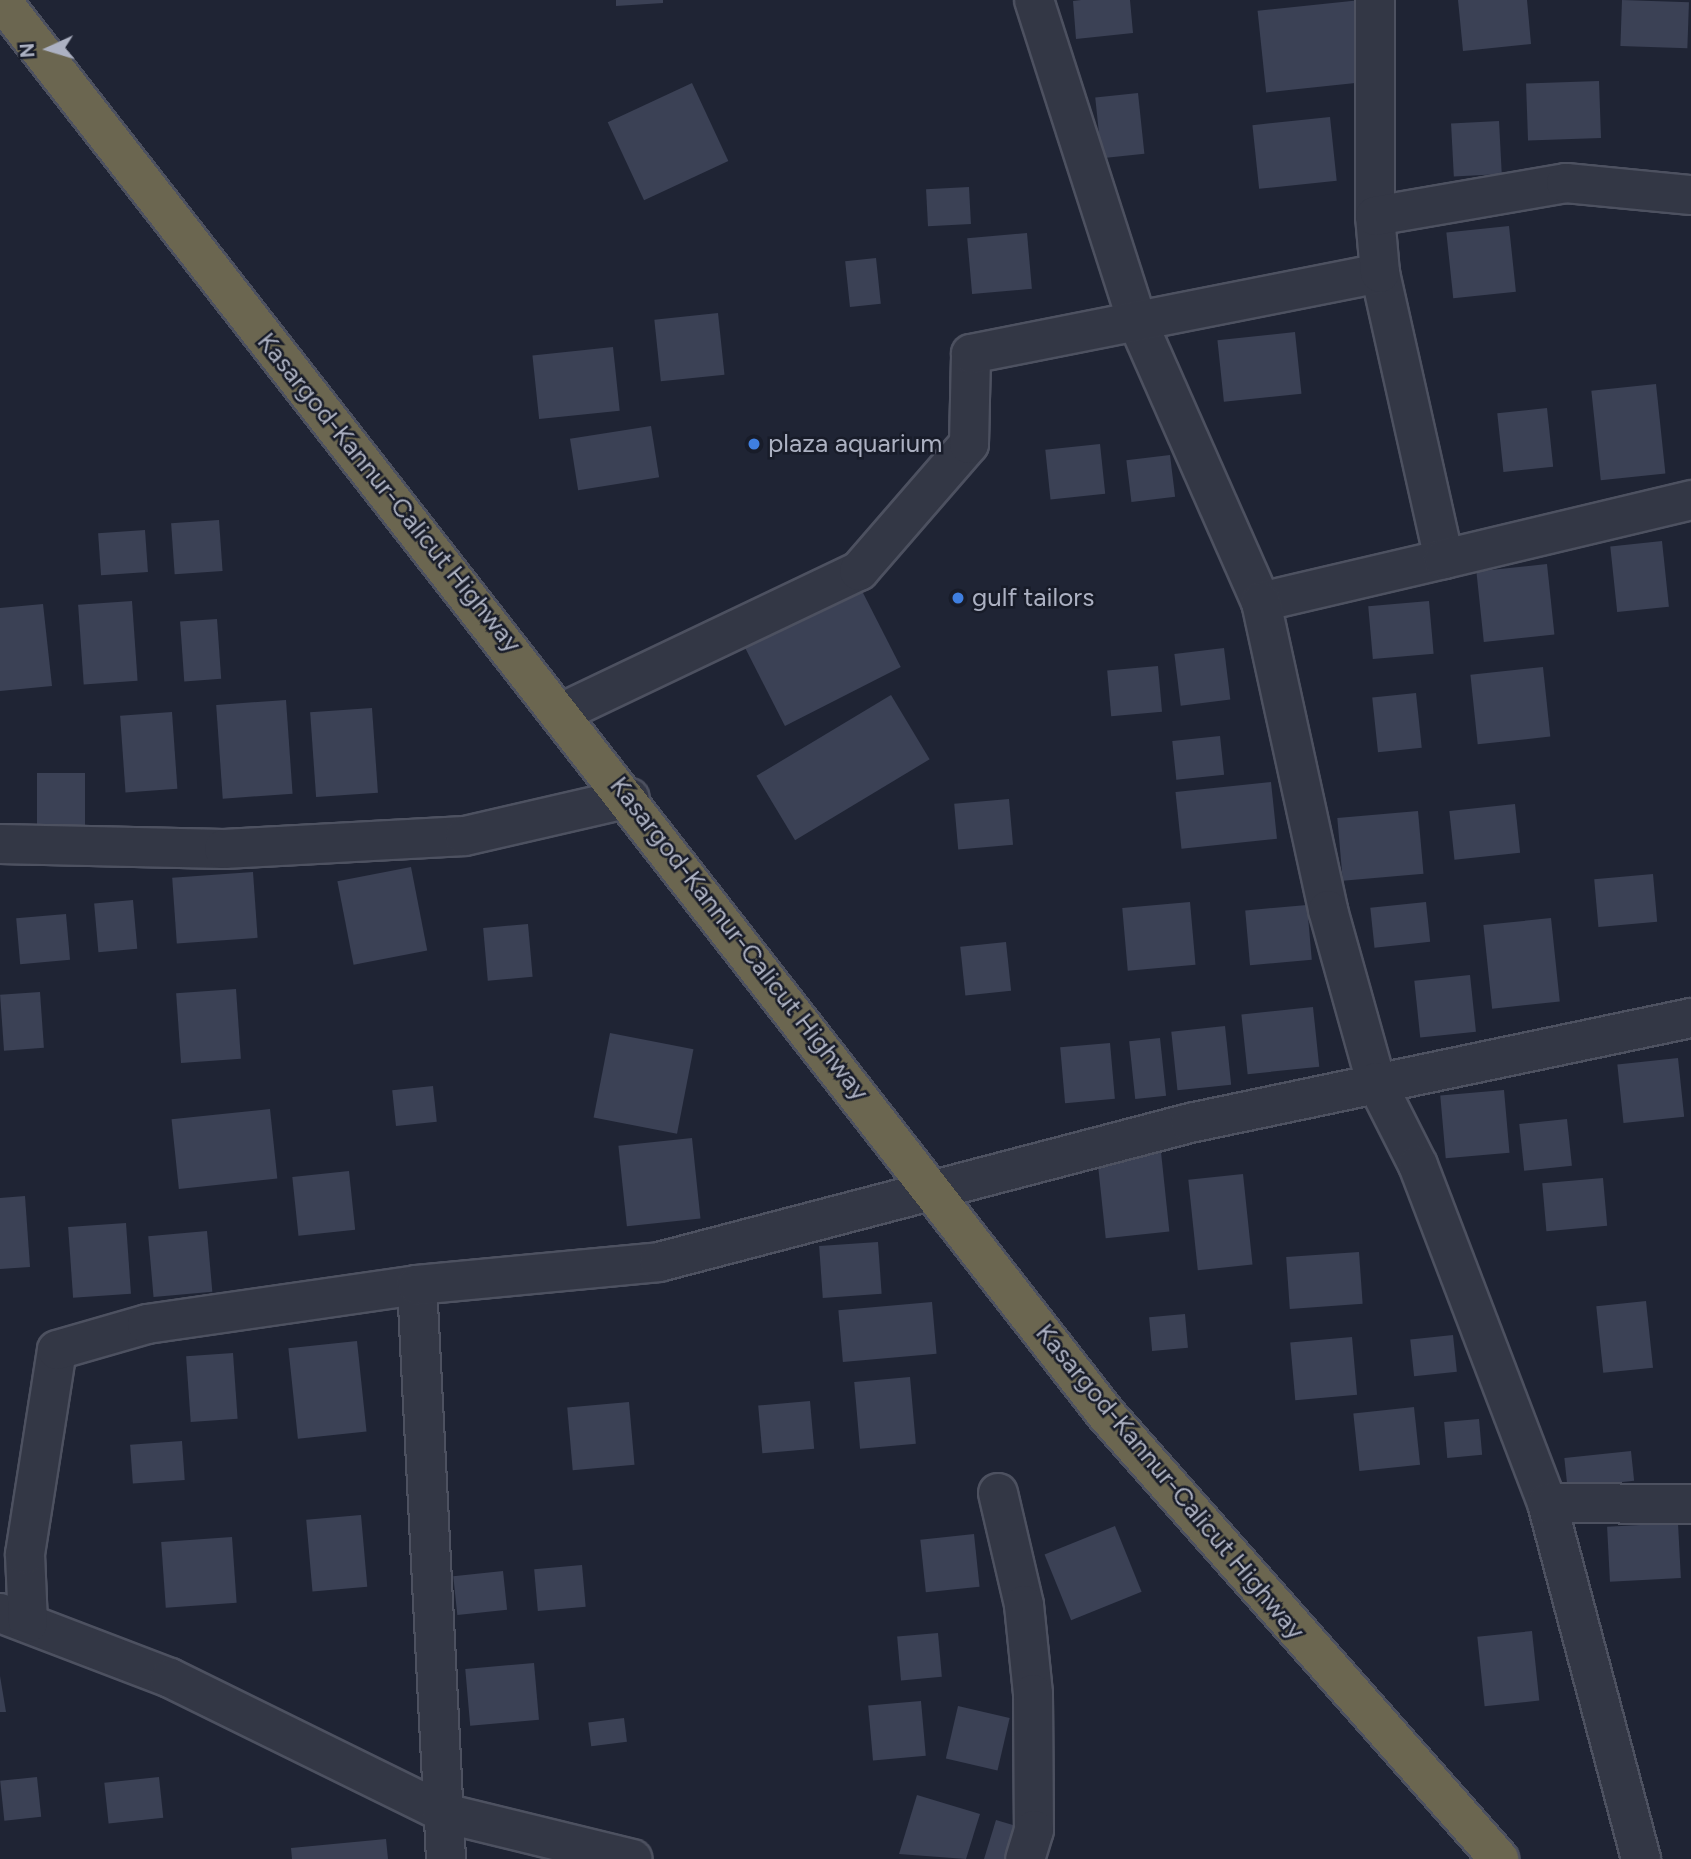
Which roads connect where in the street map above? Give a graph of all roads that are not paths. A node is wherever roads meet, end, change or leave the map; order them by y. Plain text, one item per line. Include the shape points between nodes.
1 (1, 0) edge
2 (1034, 0) edge
3 (1375, 0) edge
4 (1691, 195) edge
5 (1375, 216) junction
6 (1380, 272) junction
7 (1137, 321) junction
8 (1691, 500) edge
9 (1444, 559) junction
10 (1261, 602) junction
11 (563, 712) junction
12 (630, 798) junction
13 (0, 844) edge
14 (1691, 1018) edge
15 (1376, 1082) junction
16 (935, 1190) junction
17 (417, 1285) junction
18 (998, 1493) dead end
19 (1547, 1503) junction
20 (1691, 1504) edge
21 (14, 1618) edge
22 (444, 1813) junction
23 (446, 1859) edge
24 (632, 1859) edge
25 (1025, 1859) edge
26 (1499, 1859) edge
27 (1641, 1859) edge

1 - 11 highway, Kasargod-Kannur-Calicut Highway
2 - 7 street
3 - 5 street
4 - 5 street via 1566,183
5 - 6 street
6 - 7 street
6 - 9 street
7 - 10 street
7 - 11 street via 971,354 969,444 859,571
8 - 9 street
9 - 10 street
10 - 15 street via 1328,910
11 - 12 highway, Kasargod-Kannur-Calicut Highway
12 - 13 street via 465,836 224,849
12 - 16 highway, Kasargod-Kannur-Calicut Highway via 767,983
14 - 15 street
15 - 16 street
15 - 19 street via 1418,1166
16 - 17 street via 659,1262
16 - 26 highway, Kasargod-Kannur-Calicut Highway via 1104,1412
17 - 21 street via 148,1324 57,1350
17 - 22 street
18 - 25 street via 1024,1605 1033,1694 1034,1830
19 - 20 street
19 - 27 street
21 - 22 street via 170,1678
22 - 23 street
22 - 24 street

